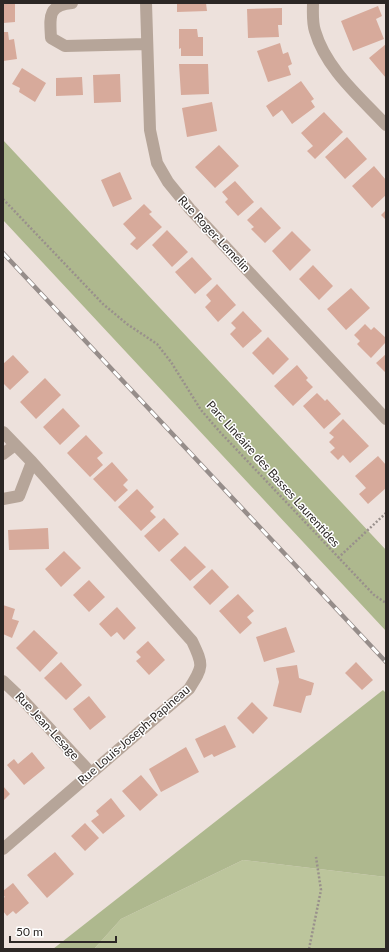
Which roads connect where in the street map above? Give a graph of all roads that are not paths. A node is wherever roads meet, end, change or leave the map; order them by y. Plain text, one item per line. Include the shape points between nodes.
1 (72, 3) edge
2 (146, 3) edge
3 (313, 3) edge
4 (147, 44) junction
5 (386, 125) edge
6 (386, 419) edge
7 (3, 432) edge
8 (15, 445) junction
9 (3, 454) edge
10 (32, 462) junction
11 (3, 499) edge
12 (3, 681) edge
13 (91, 773) junction
14 (3, 849) edge

1 - 4 street via 63,4 53,10 50,19 51,38 65,46
2 - 4 street, Rue Roger-Lemelin
3 - 5 street via 314,30 324,54 348,85
4 - 6 street, Rue Roger-Lemelin via 150,130 157,163 168,182 190,209
7 - 8 street, Rue Louis-Joseph-Papineau
8 - 9 street
8 - 10 street, Rue Louis-Joseph-Papineau
10 - 11 street via 19,496
10 - 13 street, Rue Louis-Joseph-Papineau via 192,641 200,657 200,671 189,689
12 - 13 street, Rue Jean-Lesage
13 - 14 street, Rue Louis-Joseph-Papineau

